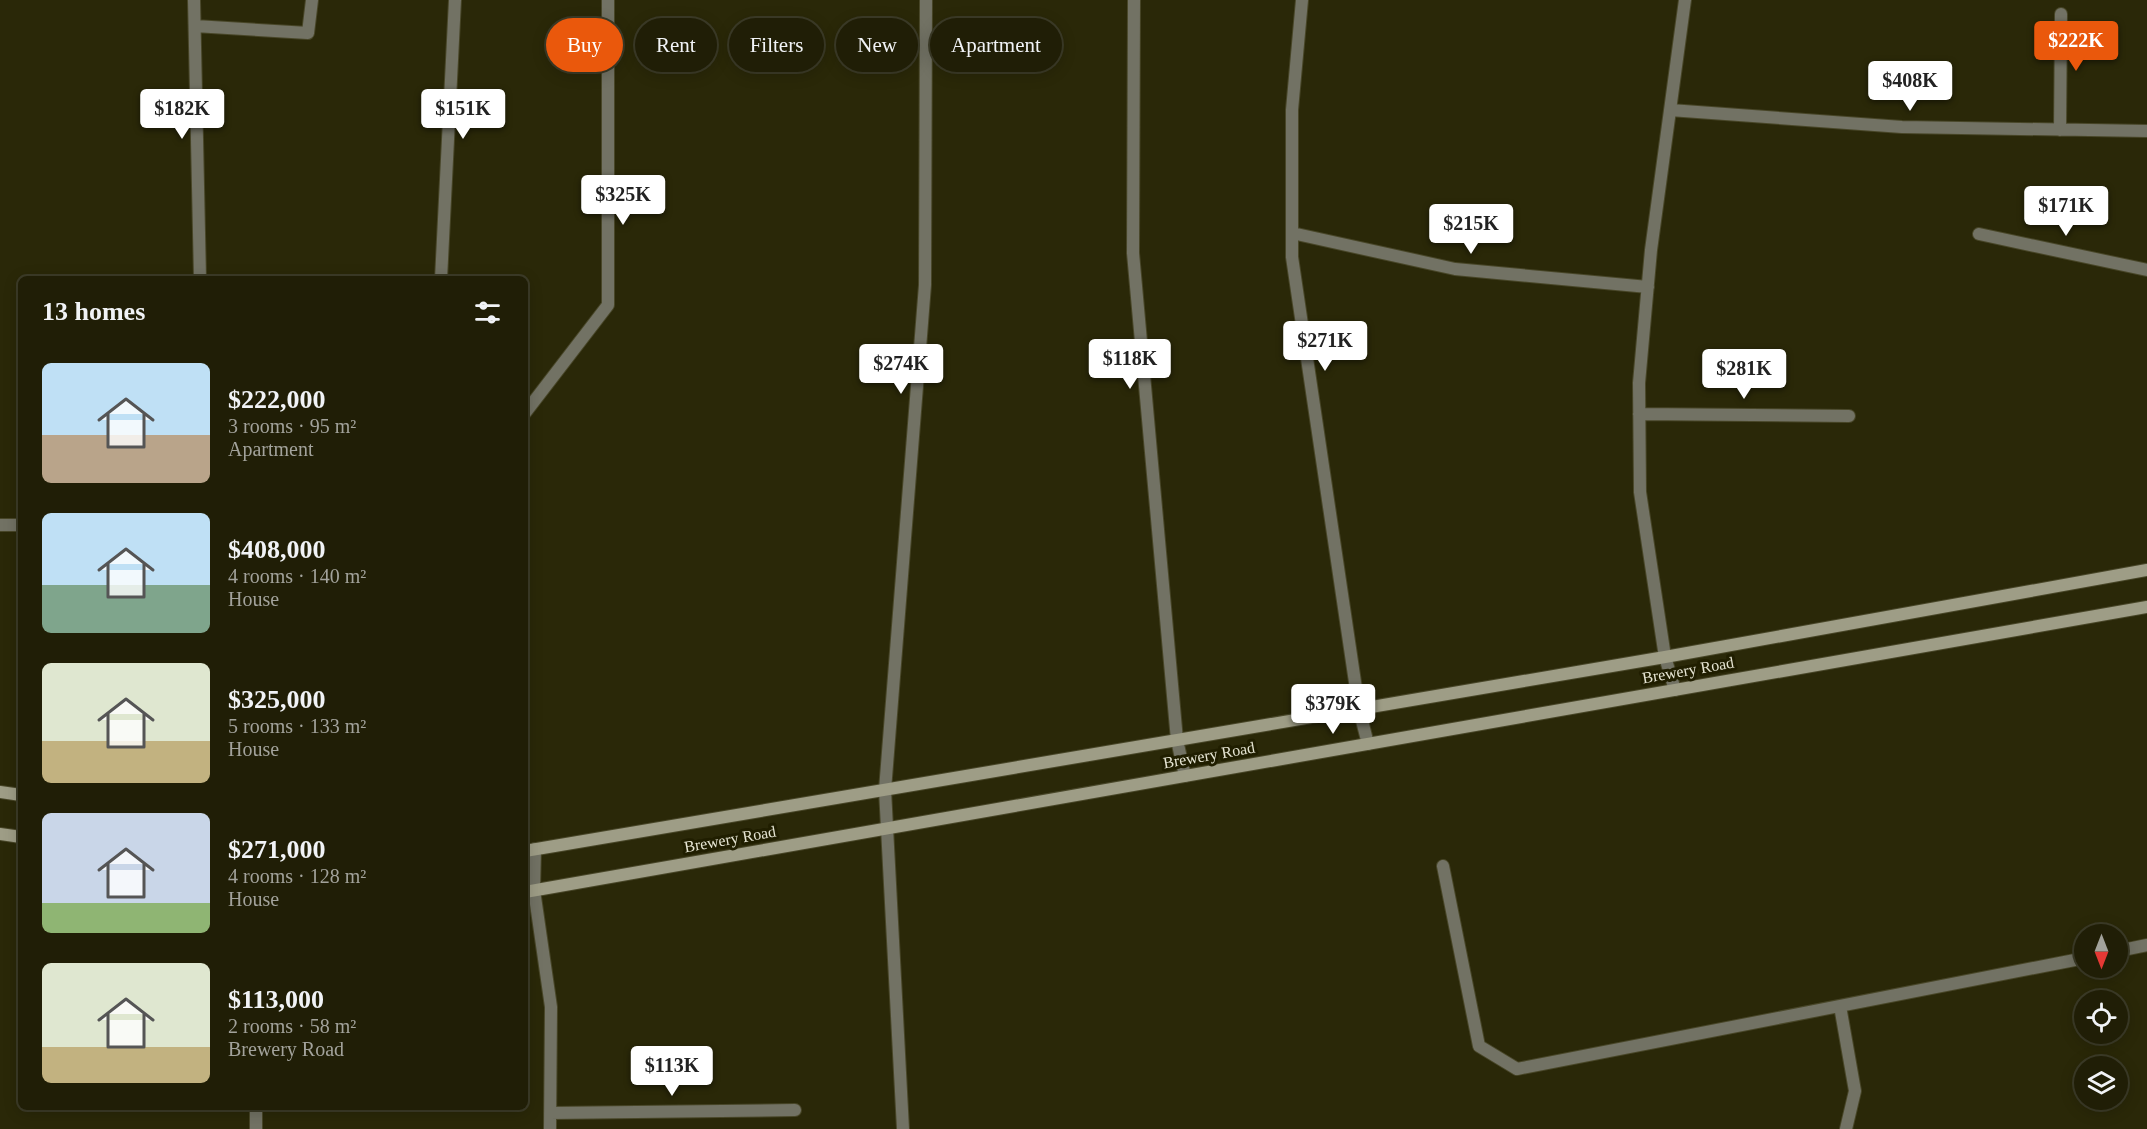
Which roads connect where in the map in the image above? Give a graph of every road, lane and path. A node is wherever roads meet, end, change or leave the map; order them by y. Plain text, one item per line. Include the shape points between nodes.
1 (194, 0) edge
2 (312, 0) edge
3 (455, 0) edge
4 (608, 0) edge
5 (926, 0) edge
6 (1134, 0) edge
7 (1302, 0) edge
8 (1685, 0) edge
9 (2061, 15) dead end
10 (195, 26) junction
11 (1670, 110) junction
12 (2060, 130) junction
13 (2147, 131) edge
14 (1292, 233) junction
15 (1979, 234) dead end
16 (2147, 270) edge
17 (200, 276) edge
18 (441, 276) edge
19 (1648, 287) junction
20 (528, 409) edge
21 (1639, 414) junction
22 (1849, 416) dead end
23 (0, 525) edge
24 (18, 525) edge
25 (2147, 570) edge
26 (2147, 607) edge
27 (1665, 657) junction
28 (1675, 690) junction
29 (1359, 709) junction
30 (1177, 740) junction
31 (1368, 744) junction
32 (1185, 776) junction
33 (885, 790) junction
34 (0, 792) edge
35 (18, 795) edge
36 (886, 829) junction
37 (0, 834) edge
38 (18, 837) edge
39 (530, 850) edge
40 (1443, 866) dead end
41 (530, 891) edge
42 (2147, 945) edge
43 (2128, 949) edge
44 (2074, 960) edge
45 (1840, 1006) junction
46 (256, 1110) edge
47 (795, 1110) dead end
48 (550, 1113) junction
49 (256, 1129) edge
50 (550, 1129) edge
51 (903, 1129) edge
52 (1846, 1129) edge

1 - 10 street
2 - 10 street via 309,33
3 - 18 street
4 - 20 street via 608,305
5 - 33 street via 925,285
6 - 30 street via 1132,253
7 - 14 street via 1292,110
8 - 11 street
9 - 12 street
10 - 17 street
11 - 12 street via 1902,127
11 - 19 street
12 - 13 street
14 - 19 street via 1455,269
14 - 29 street via 1292,257
15 - 16 street
19 - 21 street
21 - 22 street
21 - 27 street via 1640,492
23 - 24 street
25 - 27 main road, Brewery Road
26 - 28 main road, Brewery Road
27 - 28 street
27 - 29 main road, Brewery Road
28 - 31 main road, Brewery Road
29 - 30 main road, Brewery Road
29 - 31 street
30 - 32 street
30 - 33 main road, Brewery Road
31 - 32 main road, Brewery Road
32 - 36 main road, Brewery Road
33 - 36 street
33 - 39 main road, Brewery Road
34 - 35 main road
36 - 41 main road, Brewery Road
36 - 51 street
37 - 38 main road
39 - 41 street
40 - 45 street via 1479,1046 1517,1069
41 - 48 street via 551,1007
42 - 43 street
44 - 45 street
45 - 52 street via 1855,1091
46 - 49 street
47 - 48 street
48 - 50 street

